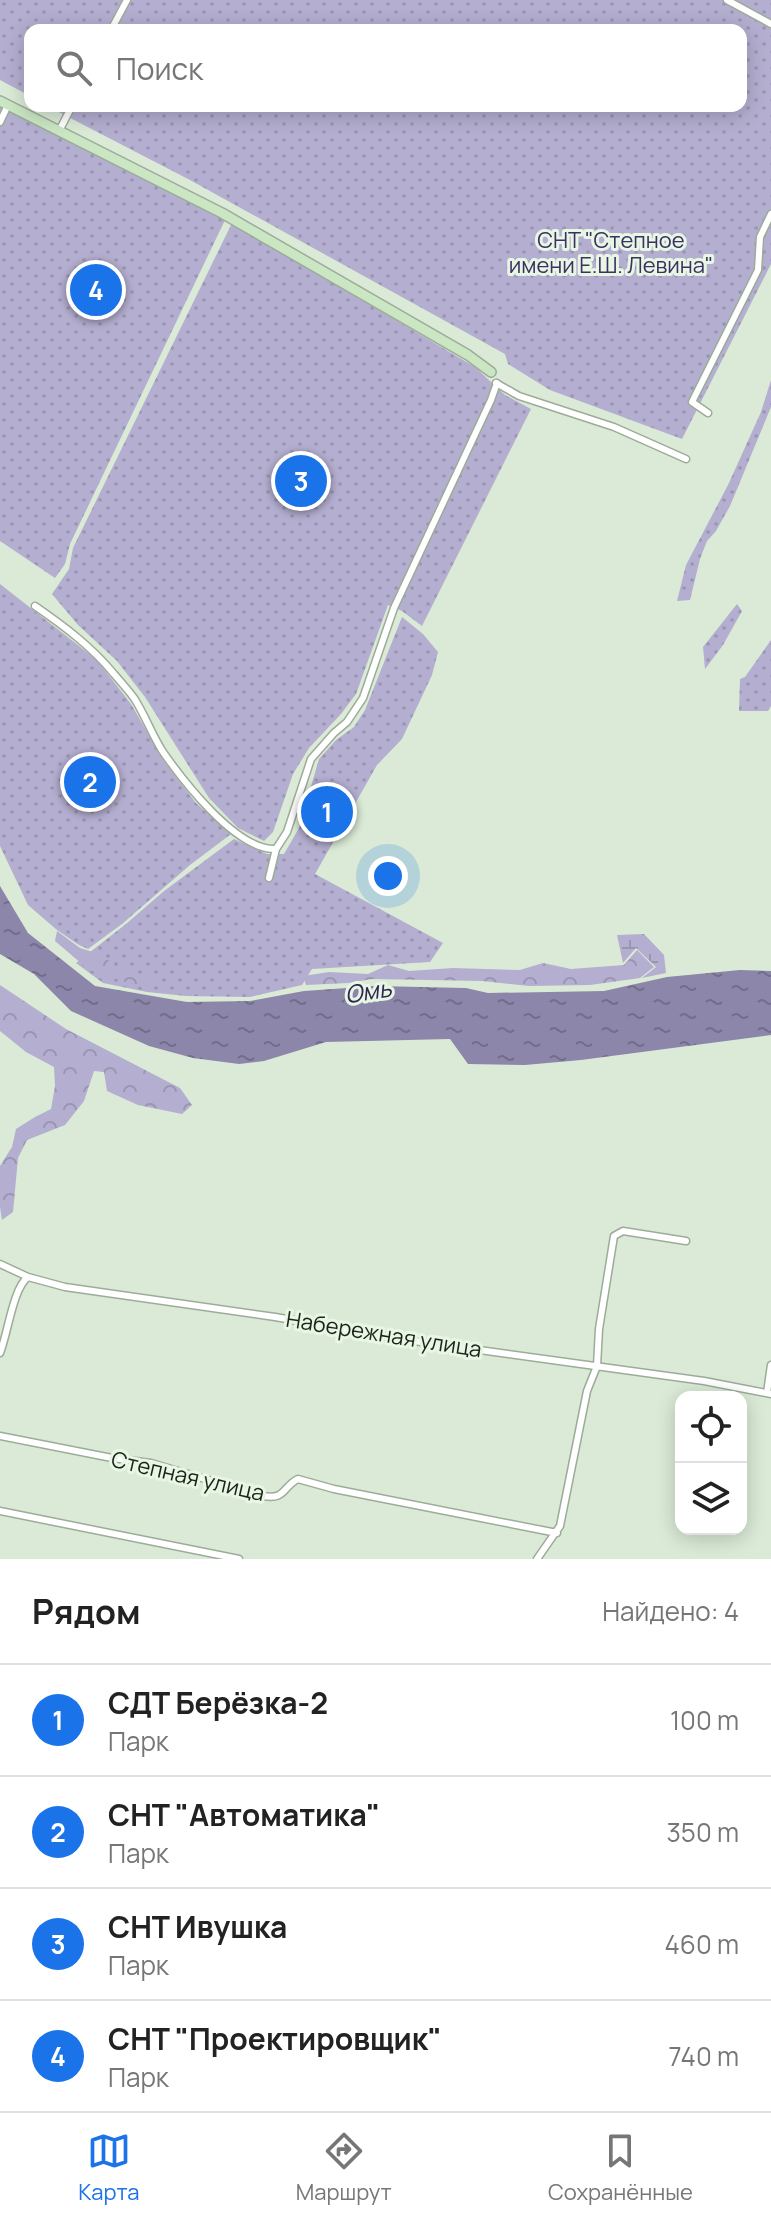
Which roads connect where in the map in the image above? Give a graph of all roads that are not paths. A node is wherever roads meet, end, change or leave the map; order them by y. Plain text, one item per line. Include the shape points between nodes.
1 (127, 0) edge
2 (727, 0) edge
3 (114, 24) edge
4 (771, 24) edge
5 (4, 103) edge
6 (69, 112) edge
7 (0, 122) edge
8 (59, 131) junction
9 (771, 214) edge
10 (491, 372) joint
11 (497, 383) junction
12 (708, 413) dead end
13 (686, 459) dead end
14 (35, 606) dead end
15 (276, 849) junction
16 (269, 878) dead end
17 (686, 1241) dead end
18 (0, 1264) edge
19 (28, 1277) junction
20 (0, 1353) edge
21 (771, 1365) edge
22 (597, 1366) junction
23 (769, 1394) edge
24 (0, 1436) edge
25 (0, 1511) edge
26 (557, 1533) junction
27 (239, 1559) edge
28 (537, 1559) edge

1 - 3 street
2 - 4 street
5 - 7 street
5 - 8 street
6 - 8 street
8 - 10 street via 230,217
9 - 12 street via 760,237 758,270 692,402
10 - 11 street
11 - 13 street
11 - 15 street via 394,608 363,698 311,759 287,832
14 - 15 street via 113,672 163,751 235,834
15 - 16 street
17 - 22 street via 623,1231 614,1236
18 - 19 street, Набережная улица
19 - 20 street via 20,1285
19 - 22 street, Набережная улица via 65,1287
21 - 23 street
22 - 23 street, Набережная улица
22 - 26 street
24 - 26 street, Степная улица via 151,1463 263,1496 285,1493 298,1479
25 - 27 street
26 - 28 street

